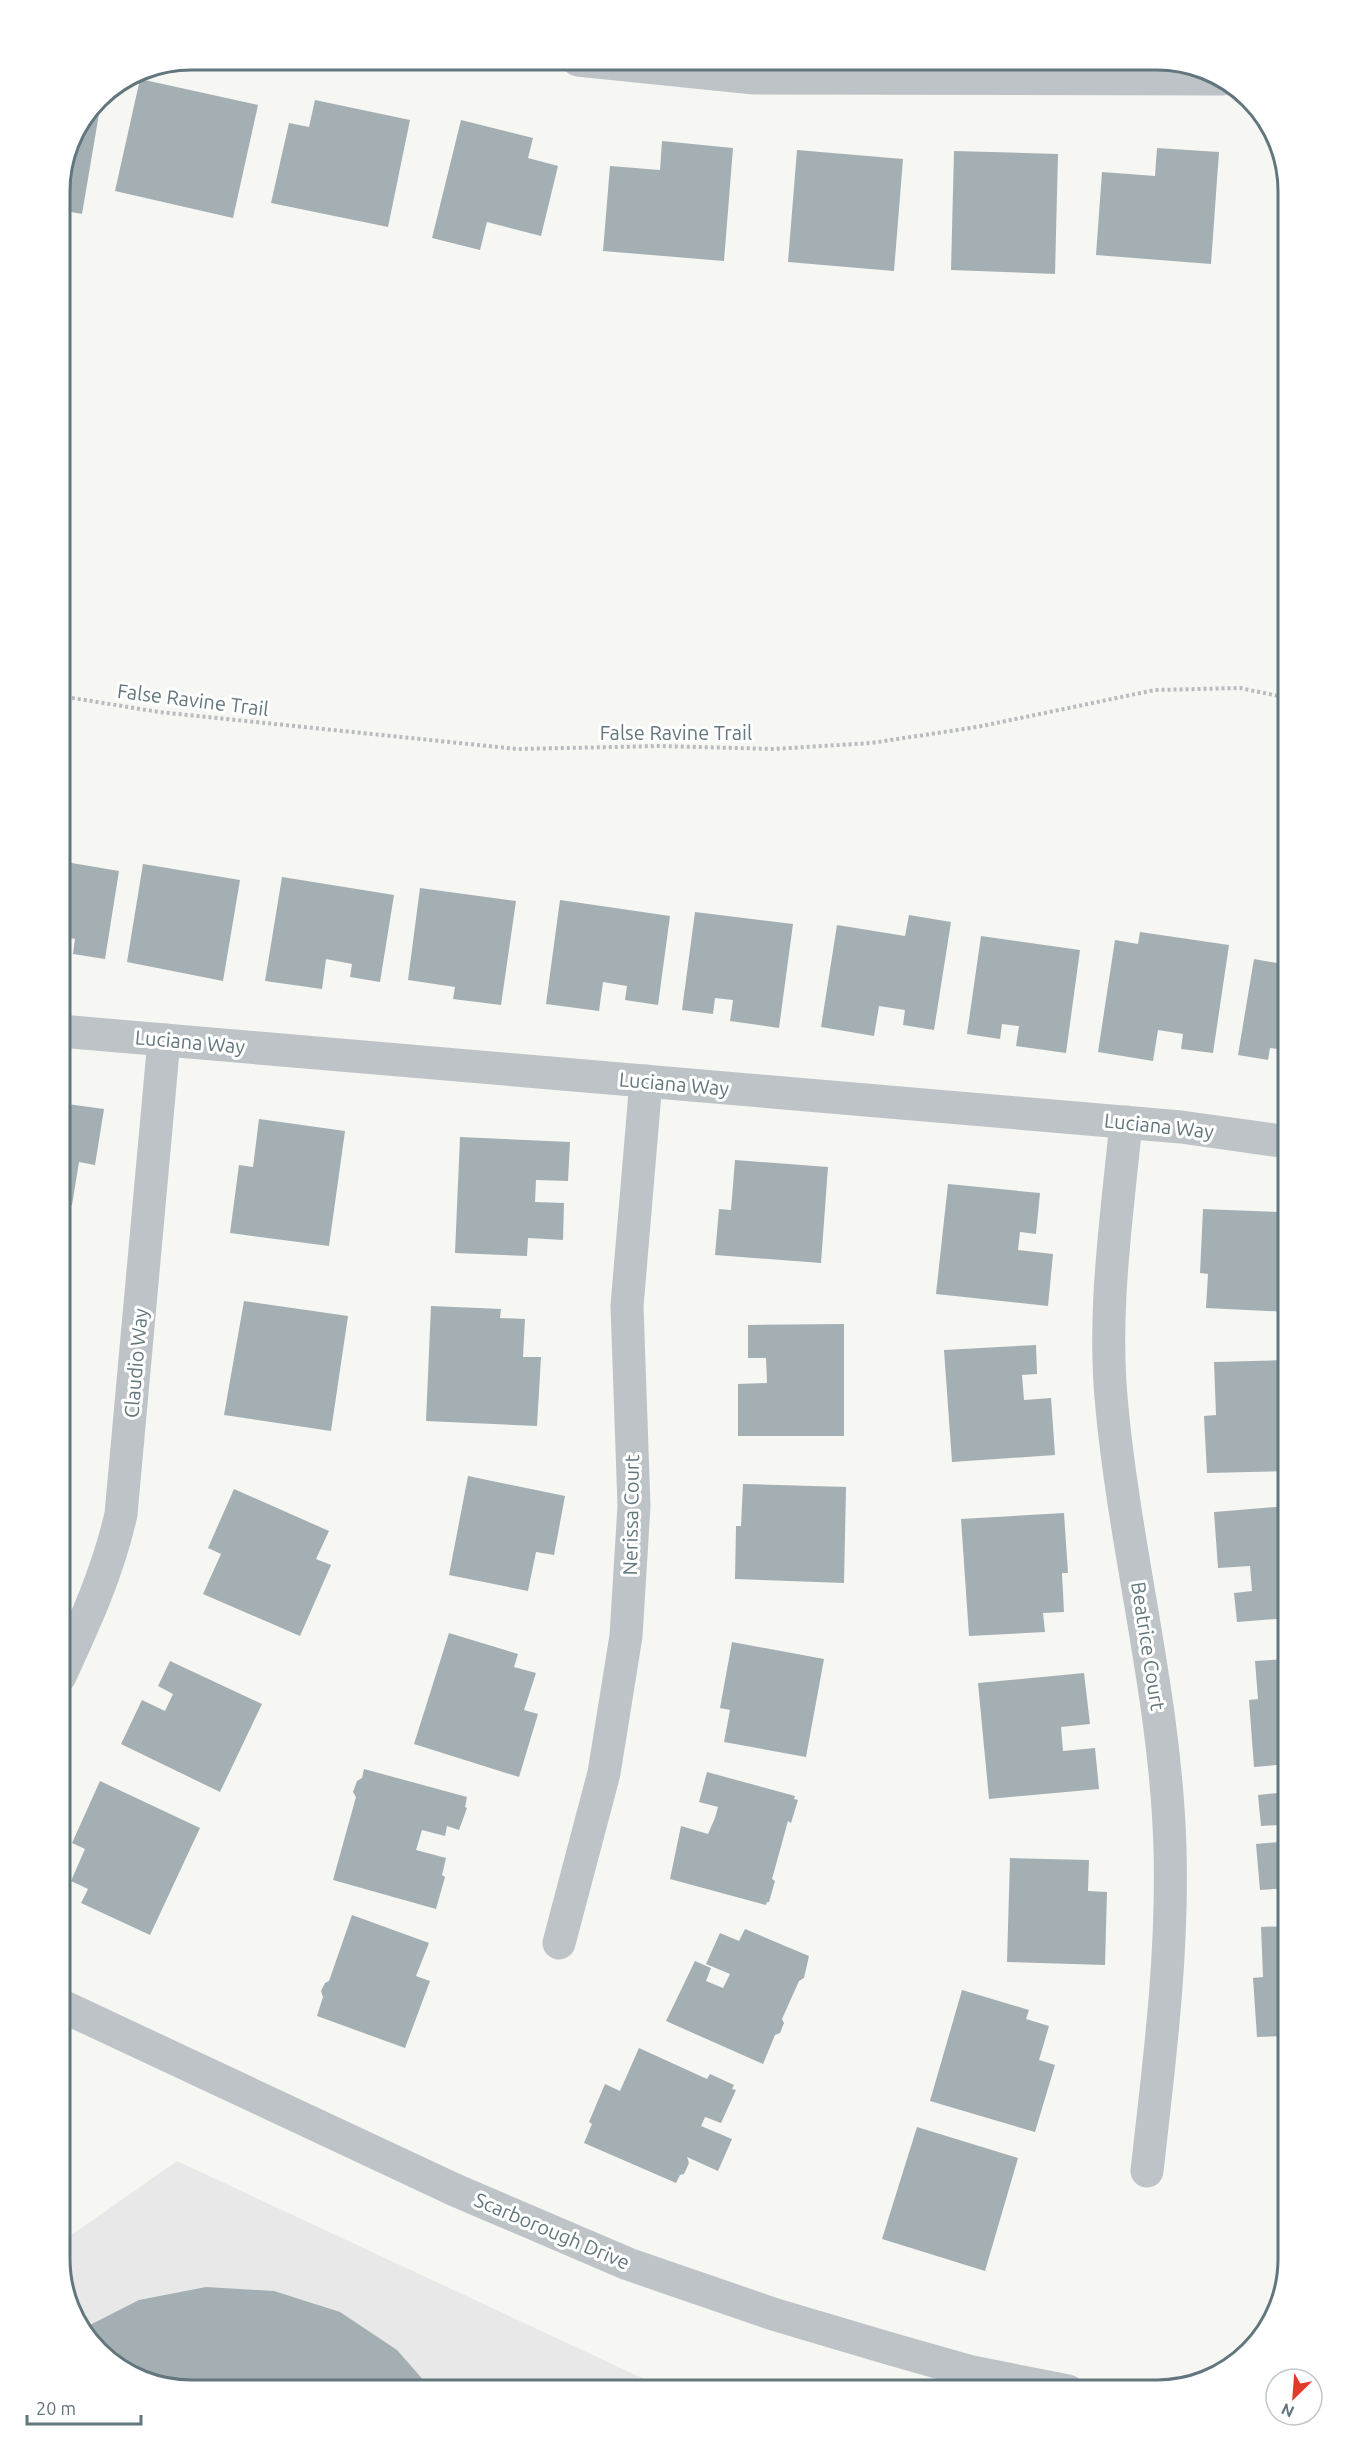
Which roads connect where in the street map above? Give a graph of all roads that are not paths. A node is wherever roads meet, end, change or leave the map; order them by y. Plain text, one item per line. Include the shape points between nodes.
1 (686, 71) edge
2 (1203, 80) edge
3 (71, 1032) edge
4 (164, 1040) junction
5 (646, 1081) junction
6 (1126, 1122) junction
7 (1278, 1141) edge
8 (70, 1653) edge
9 (559, 1943) dead end
10 (70, 2010) edge
11 (1147, 2171) dead end
12 (1012, 2380) edge

1 - 2 street via 754,78
3 - 4 street, Luciana Way
4 - 5 street, Luciana Way
4 - 8 street, Claudio Way via 121,1514 105,1575
5 - 6 street, Luciana Way
5 - 9 street, Nerissa Court via 627,1305 634,1506 626,1636 604,1773
6 - 7 street, Luciana Way
6 - 11 street, Beatrice Court via 1108,1333 1111,1404 1158,1711 1170,1848 1167,1989
10 - 12 street, Scarborough Drive via 455,2190 628,2264 773,2314 972,2372

